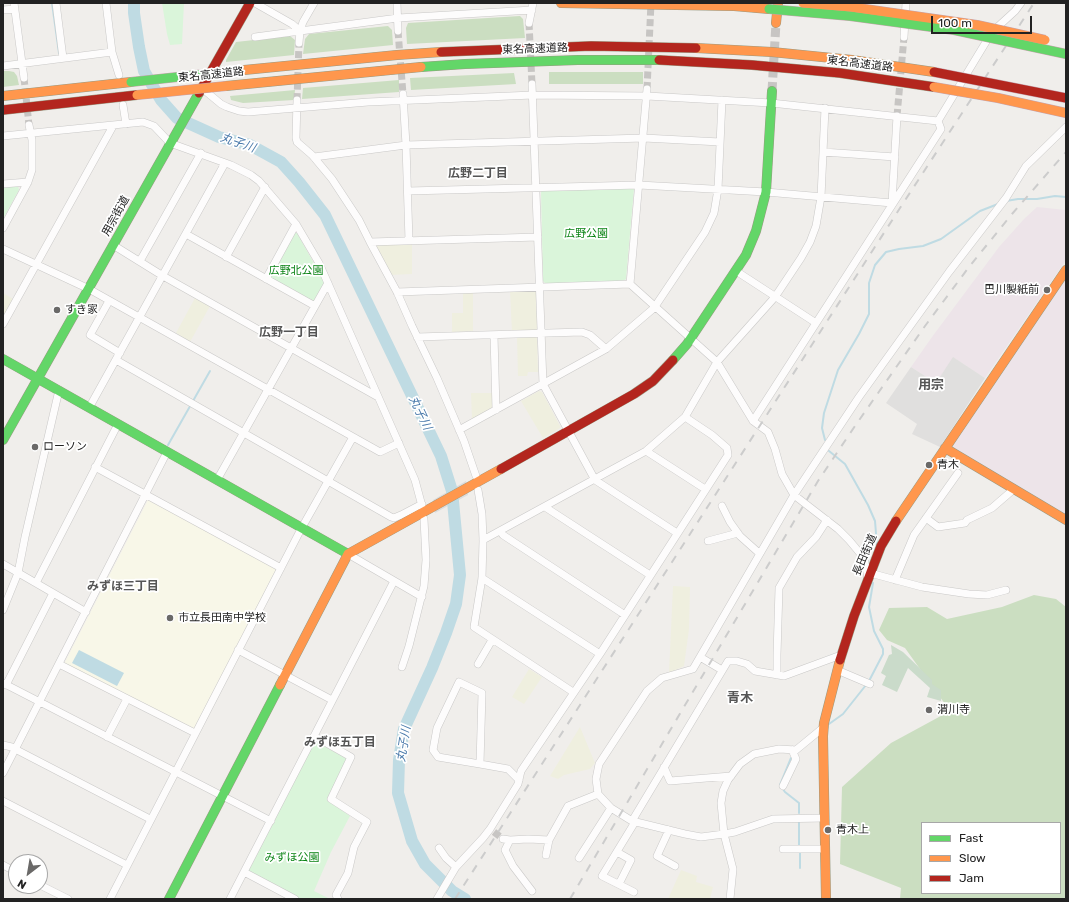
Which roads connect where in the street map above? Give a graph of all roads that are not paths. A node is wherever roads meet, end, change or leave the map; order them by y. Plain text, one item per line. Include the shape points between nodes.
1 (58, 3) edge
2 (106, 3) edge
3 (250, 3) edge
4 (255, 3) edge
5 (314, 3) edge
6 (397, 3) edge
7 (561, 3) edge
8 (778, 3) edge
9 (803, 3) edge
10 (906, 3) edge
11 (1021, 3) edge
12 (15, 6) edge
13 (533, 7) edge
14 (3, 10) edge
15 (398, 18) junction
16 (529, 23) tunnel mouth
17 (776, 24) tunnel mouth
18 (300, 31) junction
19 (398, 32) tunnel mouth
20 (255, 37) dead end
21 (904, 37) tunnel mouth
22 (299, 43) tunnel mouth
23 (1066, 45) edge
24 (112, 52) junction
25 (1066, 54) edge
26 (63, 58) junction
27 (22, 64) junction
28 (3, 66) edge
29 (119, 75) dead end
30 (24, 78) tunnel mouth
31 (532, 84) tunnel mouth
32 (772, 91) tunnel mouth
33 (199, 92) junction
34 (647, 93) junction
35 (533, 95) junction
36 (3, 96) edge
37 (403, 97) junction
38 (1066, 98) edge
39 (297, 100) tunnel mouth
40 (722, 100) junction
41 (772, 103) junction
42 (123, 105) dead end
43 (825, 108) junction
44 (297, 109) junction
45 (3, 110) edge
46 (1066, 113) edge
47 (897, 116) junction
48 (938, 121) junction
49 (126, 124) junction
50 (29, 125) tunnel mouth
51 (113, 126) junction
52 (1066, 127) edge
53 (30, 134) junction
54 (3, 136) edge
55 (644, 138) junction
56 (172, 139) junction
57 (534, 141) junction
58 (720, 142) junction
59 (406, 145) junction
60 (823, 152) junction
61 (201, 153) junction
62 (314, 157) junction
63 (895, 157) junction
64 (225, 162) junction
65 (28, 182) junction
66 (3, 184) edge
67 (639, 185) junction
68 (265, 187) junction
69 (536, 188) junction
70 (718, 189) junction
71 (408, 191) junction
72 (766, 192) junction
73 (821, 197) junction
74 (892, 203) junction
75 (296, 224) junction
76 (3, 228) edge
77 (186, 234) junction
78 (538, 237) junction
79 (409, 241) junction
80 (370, 242) junction
81 (114, 245) junction
82 (3, 248) edge
83 (226, 257) junction
84 (140, 261) junction
85 (36, 264) junction
86 (736, 270) junction
87 (1066, 270) edge
88 (163, 276) junction
89 (266, 279) junction
90 (328, 283) junction
91 (630, 284) junction
92 (540, 286) junction
93 (89, 289) junction
94 (397, 292) junction
95 (776, 297) junction
96 (109, 301) junction
97 (315, 306) junction
98 (654, 308) junction
99 (139, 317) junction
100 (816, 323) junction
101 (3, 324) edge
102 (540, 334) junction
103 (494, 335) junction
104 (417, 337) junction
105 (690, 339) junction
106 (292, 348) junction
107 (606, 349) junction
108 (120, 352) junction
109 (3, 359) edge
110 (116, 360) junction
111 (717, 362) junction
112 (38, 378) junction
113 (543, 384) junction
114 (269, 389) junction
115 (59, 390) junction
116 (378, 397) junction
117 (89, 408) junction
118 (496, 410) junction
119 (685, 417) junction
120 (753, 421) junction
121 (118, 424) junction
122 (459, 430) junction
123 (245, 432) junction
124 (568, 432) junction
125 (353, 437) junction
126 (3, 440) edge
127 (399, 443) junction
128 (945, 448) junction
129 (646, 451) junction
130 (167, 452) junction
131 (95, 468) junction
132 (958, 473) dead end
133 (476, 476) dead end
134 (217, 480) junction
135 (595, 480) junction
136 (328, 481) junction
137 (705, 489) junction
138 (1014, 489) junction
139 (478, 490) dead end
140 (146, 494) junction
141 (794, 495) junction
142 (722, 506) dead end
143 (545, 507) junction
144 (926, 518) junction
145 (424, 519) dead end
146 (827, 520) junction
147 (1066, 520) edge
148 (302, 528) junction
149 (500, 531) junction
150 (678, 533) junction
151 (738, 533) junction
152 (483, 540) junction
153 (708, 541) dead end
154 (759, 553) junction
155 (348, 554) junction
156 (3, 564) edge
157 (281, 568) junction
158 (18, 573) junction
159 (650, 575) junction
160 (869, 575) junction
161 (482, 578) junction
162 (895, 580) junction
163 (394, 581) junction
164 (36, 583) junction
165 (1006, 590) dead end
166 (54, 593) junction
167 (422, 596) junction
168 (3, 610) edge
169 (86, 612) junction
170 (626, 615) junction
171 (492, 640) junction
172 (238, 650) junction
173 (600, 654) junction
174 (841, 655) junction
175 (700, 657) junction
176 (59, 664) junction
177 (478, 664) dead end
178 (402, 667) dead end
179 (722, 670) junction
180 (837, 670) junction
181 (777, 674) junction
182 (285, 676) junction
183 (868, 683) dead end
184 (4, 684) edge
185 (573, 692) junction
186 (127, 699) junction
187 (332, 700) junction
188 (39, 702) junction
189 (824, 727) junction
190 (195, 733) junction
191 (314, 736) junction
192 (108, 737) junction
193 (3, 745) edge
194 (15, 749) junction
195 (792, 750) junction
196 (480, 764) junction
197 (664, 767) junction
198 (175, 772) junction
199 (3, 773) edge
200 (731, 776) junction
201 (519, 780) junction
202 (783, 786) dead end
203 (598, 794) junction
204 (222, 796) junction
205 (3, 801) edge
206 (611, 808) junction
207 (824, 818) junction
208 (150, 819) junction
209 (271, 821) junction
210 (633, 821) junction
211 (669, 830) junction
212 (724, 834) junction
213 (550, 840) junction
214 (439, 848) dead end
215 (782, 849) dead end
216 (825, 849) junction
217 (616, 852) junction
218 (546, 855) dead end
219 (579, 858) dead end
220 (127, 865) junction
221 (675, 866) dead end
222 (456, 868) junction
223 (244, 872) junction
224 (619, 884) junction
225 (48, 889) edge
226 (532, 891) dead end
227 (634, 892) dead end
228 (68, 899) edge
229 (110, 899) edge
230 (169, 899) edge
231 (230, 899) edge
232 (295, 899) edge
233 (338, 899) edge
234 (436, 899) edge
235 (730, 899) edge
236 (826, 899) edge

1 - 26 street
2 - 24 street
3 - 33 main road, 用宗街道
4 - 18 street
5 - 18 street
6 - 15 street
7 - 25 main road, bridge via 734,6 850,16 954,30
8 - 17 main road
9 - 23 main road, bridge via 851,7 977,25
10 - 21 street
11 - 48 street via 992,32
12 - 14 street
12 - 27 street
13 - 15 street
13 - 16 street
15 - 18 street
15 - 19 street
18 - 20 street
18 - 22 street
24 - 26 street
24 - 29 street
26 - 27 street
27 - 28 street
27 - 30 street
31 - 35 street
32 - 41 main road
33 - 44 street via 208,92 221,104 239,111
33 - 56 main road, 用宗街道
34 - 35 street
34 - 40 street
34 - 55 street
35 - 37 street
35 - 57 street
36 - 38 main road, 東名高速道路, bridge via 397,55 591,46 709,48 852,60 934,72
37 - 44 street
37 - 59 street
39 - 44 street
40 - 41 street
40 - 58 street
41 - 43 street
41 - 72 main road
42 - 49 street
43 - 47 street
43 - 60 street
44 - 62 street via 297,142
45 - 46 main road, 東名高速道路, bridge via 398,69 465,64 647,60 752,65 840,73 998,98
47 - 48 street
47 - 63 street
48 - 74 street via 941,129
49 - 51 street
49 - 56 street via 143,122 154,126
50 - 53 street
51 - 53 street
51 - 85 street
52 - 141 street via 1026,166 1006,198 891,352
53 - 54 street
53 - 65 street via 32,170
55 - 57 street
55 - 58 street
55 - 67 street
56 - 61 street
56 - 81 main road, 用宗街道
57 - 59 street
57 - 69 street
58 - 70 street
59 - 62 street
59 - 71 street
60 - 63 street
60 - 73 street
61 - 64 street
61 - 84 street
62 - 80 street via 332,179
63 - 74 street
64 - 68 street via 251,175
64 - 77 street
65 - 66 street
65 - 76 street
67 - 69 street
67 - 70 street
67 - 91 street
68 - 75 street
68 - 83 street
69 - 71 street
69 - 78 street
70 - 72 street
70 - 98 street via 717,201 709,224
71 - 79 street
72 - 73 street
72 - 86 main road via 752,241
73 - 74 street
73 - 95 street via 816,226 810,242
74 - 100 street
75 - 89 street
75 - 90 street
77 - 83 street
77 - 88 street
78 - 79 street
78 - 92 street
79 - 80 street
80 - 94 street
81 - 84 street
81 - 93 main road, 用宗街道
82 - 85 street
83 - 89 street
84 - 88 street
85 - 93 street
85 - 101 street
86 - 95 street
86 - 105 main road
87 - 128 main road, 長田街道
88 - 99 street
88 - 106 street
89 - 97 street
90 - 97 street
90 - 116 street
91 - 92 street
91 - 98 street
92 - 94 street
92 - 102 street
93 - 96 street
93 - 112 main road, 用宗街道
94 - 104 street
95 - 100 street
95 - 111 street
96 - 99 street
96 - 108 street via 90,335
97 - 106 street
98 - 105 street
98 - 107 street
99 - 108 street
99 - 114 street
100 - 120 street
102 - 103 street
102 - 107 street via 582,332 590,335
102 - 113 street
103 - 104 street
103 - 118 street
104 - 122 street
105 - 111 street
105 - 124 main road via 653,380 634,394
106 - 114 street
106 - 116 street
107 - 113 street
108 - 110 street
109 - 112 main road
110 - 117 street
110 - 123 street
111 - 119 street
111 - 120 street
112 - 115 main road
112 - 126 main road, 用宗街道
113 - 118 street
113 - 124 street
114 - 123 street
114 - 125 street
115 - 117 main road
115 - 158 street
116 - 127 street
117 - 121 main road
118 - 122 street
119 - 129 street
119 - 137 street via 727,448 728,455
120 - 141 street via 768,432 782,474
121 - 130 main road
121 - 131 street
122 - 133 street
123 - 134 street
123 - 136 street
124 - 135 street
124 - 155 main road
125 - 127 street via 380,452
125 - 136 street
127 - 136 street via 415,480 422,505 394,518
128 - 138 main road
128 - 160 main road, 長田街道 via 889,531
129 - 135 street
129 - 137 street
130 - 134 main road
130 - 140 street
131 - 140 street
131 - 164 street
132 - 144 street
134 - 148 main road
135 - 143 street
135 - 150 street
136 - 148 street
137 - 150 street
138 - 144 street via 992,508 965,523 938,527
138 - 147 main road
139 - 152 street
140 - 157 street
140 - 169 street
141 - 146 street
141 - 154 street
142 - 151 street
143 - 149 street
143 - 159 street
144 - 162 street via 910,543
145 - 167 street via 426,560
146 - 160 street via 864,558
146 - 181 street via 816,537 797,557 779,588
148 - 155 main road
148 - 157 street
149 - 152 street
149 - 170 street via 502,535
150 - 159 street
151 - 153 street
151 - 154 street
152 - 161 street
154 - 175 street
155 - 163 street
155 - 182 main road
156 - 158 street
157 - 172 street
158 - 164 street
158 - 168 street
159 - 170 street
160 - 162 street
160 - 174 main road, 長田街道
161 - 171 street via 474,627
161 - 173 street
162 - 165 street via 969,594 987,595
163 - 167 street
163 - 187 street
164 - 166 street
166 - 169 street
166 - 184 street
167 - 178 street
169 - 176 street
170 - 173 street
171 - 177 street
171 - 185 street
172 - 182 street
172 - 190 street
173 - 185 street
174 - 180 main road, 長田街道
174 - 181 street via 784,676
175 - 179 street
175 - 203 street via 693,669 662,678 647,691 599,764 596,779
176 - 186 street
176 - 188 street
179 - 181 street via 728,661 737,661 747,664 755,671
179 - 197 street
180 - 183 street
180 - 189 main road, 長田街道
182 - 187 street
182 - 204 main road
184 - 188 street
185 - 201 street via 521,770
186 - 190 street
186 - 192 street
187 - 191 street
188 - 192 street
188 - 194 street
189 - 195 street via 796,750
189 - 207 main road, 長田街道
190 - 198 street
191 - 209 street
191 - 233 street via 351,757 331,799 367,822 354,847 348,872 336,894
192 - 198 street
193 - 194 street
194 - 199 street
194 - 208 street
195 - 200 street via 779,749 754,754 740,764
195 - 202 street via 796,760
196 - 196 street via 482,694 460,682 437,728 433,750 438,756
196 - 201 street via 508,769
197 - 200 street via 670,781
197 - 210 street
198 - 204 street
198 - 208 street
200 - 212 street via 723,791 721,803
201 - 222 street via 492,831
203 - 206 street
203 - 213 street via 568,806
204 - 209 street
204 - 230 main road
205 - 220 street
206 - 210 street
206 - 219 street
207 - 212 street via 773,819
207 - 216 main road, 長田街道
208 - 220 street
209 - 223 street
210 - 211 street
210 - 217 street
211 - 212 street via 701,837
211 - 221 street via 657,856
212 - 235 street via 733,869
213 - 218 street
213 - 226 street via 506,839 505,850 513,866
214 - 222 street
215 - 216 street
216 - 236 main road, 長田街道
217 - 224 street via 631,860
217 - 224 street via 602,876
220 - 229 street
222 - 234 street
223 - 231 street
223 - 232 street
224 - 227 street
225 - 228 street

